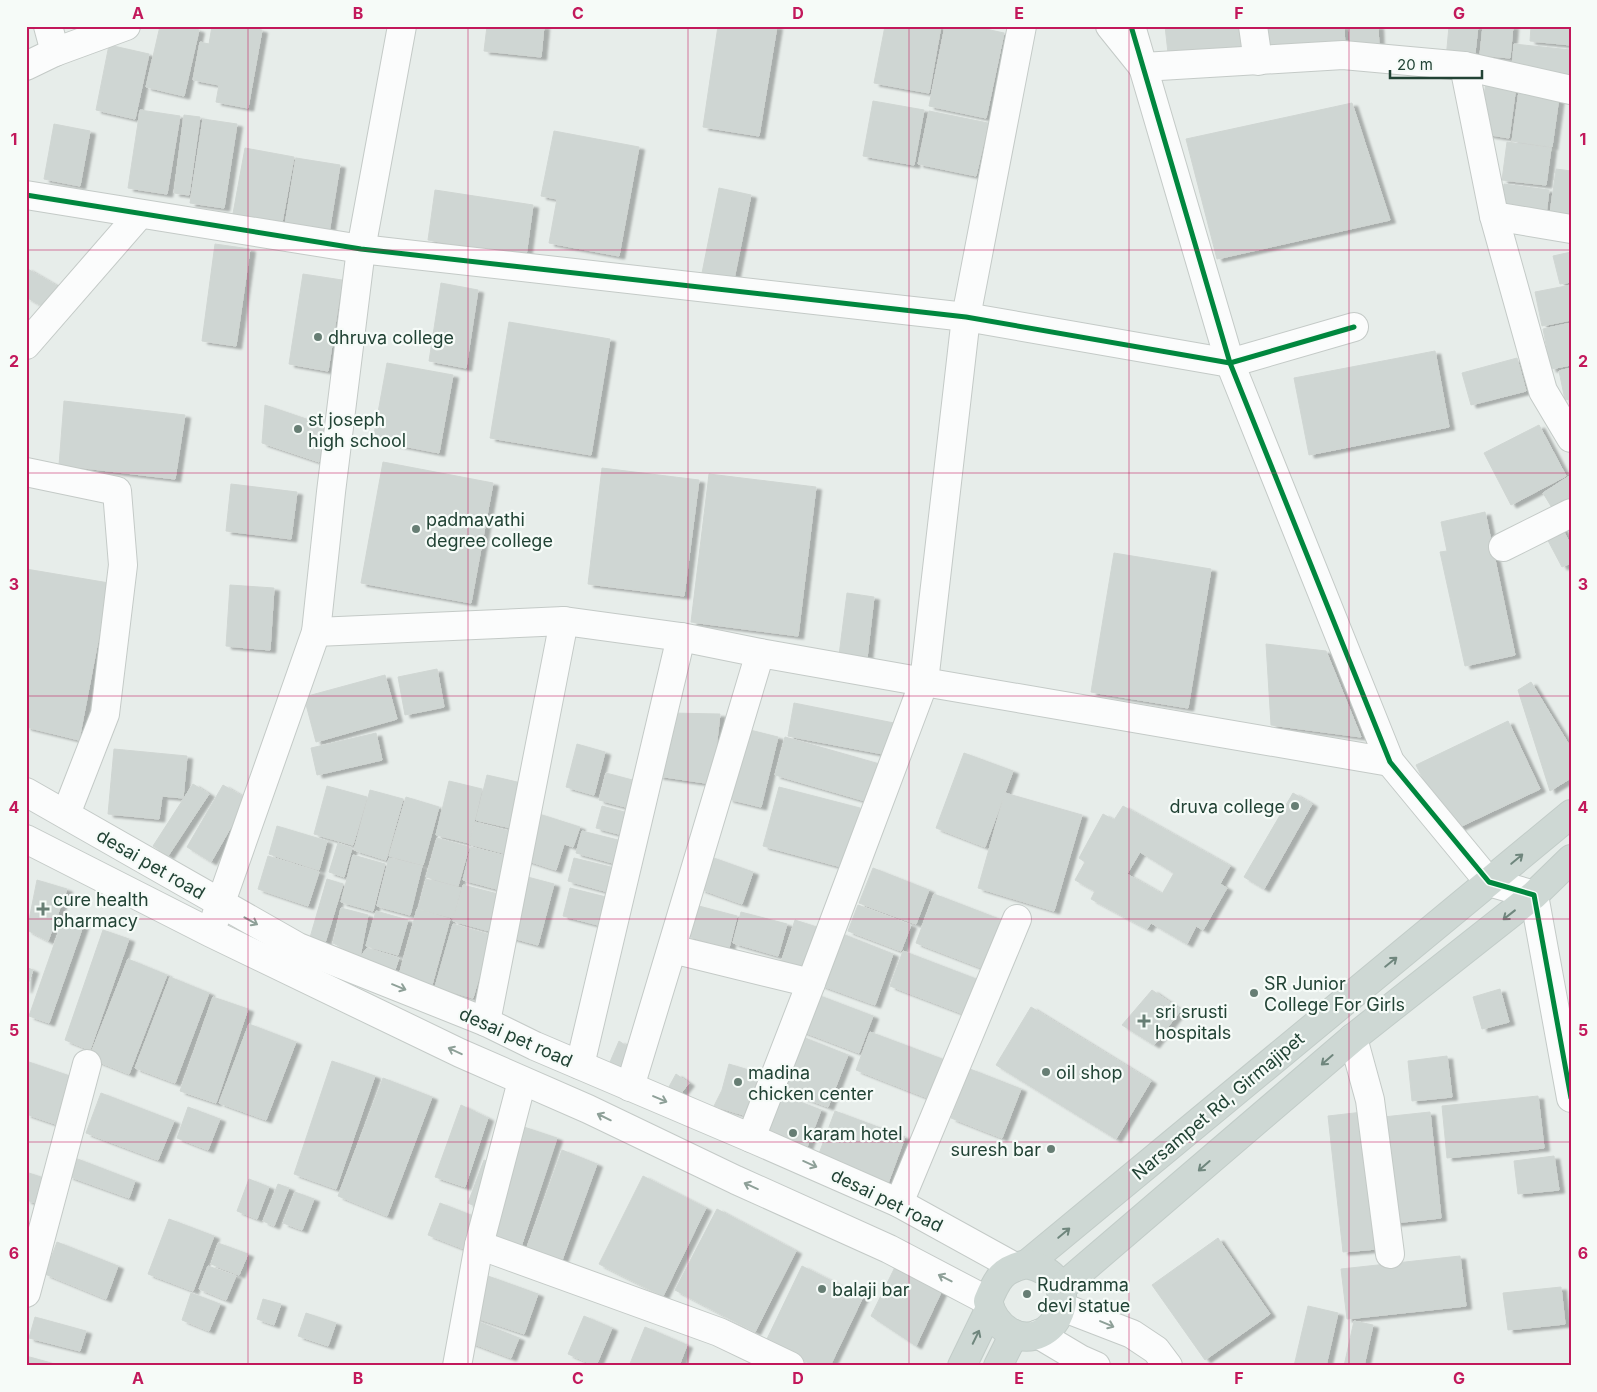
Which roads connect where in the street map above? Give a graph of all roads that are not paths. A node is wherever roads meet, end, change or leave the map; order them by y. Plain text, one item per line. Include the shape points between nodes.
1 (126, 26) edge
2 (402, 26) edge
3 (1022, 26) edge
4 (1110, 26) edge
5 (1131, 26) edge
6 (1253, 26) edge
7 (52, 39) edge
8 (1258, 61) junction
9 (26, 66) edge
10 (1464, 66) junction
11 (1143, 67) junction
12 (1571, 90) edge
13 (26, 194) edge
14 (140, 214) junction
15 (1494, 216) junction
16 (1571, 230) edge
17 (362, 249) junction
18 (966, 317) junction
19 (1354, 326) dead end
20 (26, 344) edge
21 (1230, 363) junction
22 (1571, 438) edge
23 (26, 472) edge
24 (1571, 513) edge
25 (1503, 547) dead end
26 (564, 621) junction
27 (316, 632) junction
28 (681, 637) junction
29 (760, 652) junction
30 (924, 682) junction
31 (1390, 762) junction
32 (26, 792) edge
33 (66, 814) junction
34 (1571, 814) edge
35 (26, 839) edge
36 (1571, 859) edge
37 (1489, 882) junction
38 (1534, 895) junction
39 (219, 903) junction
40 (1017, 919) dead end
41 (211, 933) junction
42 (811, 983) junction
43 (486, 1022) junction
44 (1353, 1038) junction
45 (86, 1064) dead end
46 (580, 1065) junction
47 (522, 1081) junction
48 (630, 1087) junction
49 (1570, 1089) edge
50 (751, 1138) junction
51 (898, 1203) junction
52 (479, 1246) junction
53 (1390, 1254) dead end
54 (1021, 1265) junction
55 (26, 1293) edge
56 (1061, 1297) junction
57 (989, 1305) junction
58 (1026, 1334) junction
59 (458, 1366) edge
60 (790, 1366) edge
61 (962, 1366) edge
62 (998, 1366) edge
63 (1096, 1366) edge
64 (1168, 1366) edge

1 - 7 street
2 - 17 street
3 - 18 street
4 - 11 street
5 - 11 street
6 - 8 street
7 - 9 street
8 - 10 street via 1343,56
8 - 11 street
10 - 12 street
10 - 15 street
11 - 21 street
13 - 14 street
14 - 17 street
14 - 20 street
15 - 16 street
15 - 22 street via 1543,391
17 - 18 street
17 - 27 street
18 - 21 street
18 - 30 street
19 - 21 street
21 - 31 street
23 - 33 street via 117,490 124,565 106,714
24 - 25 street
26 - 27 street
26 - 28 street
26 - 43 street
27 - 39 street
28 - 29 street
28 - 46 street
29 - 30 street
29 - 48 street
30 - 31 street
30 - 42 street
31 - 37 street
32 - 33 street, desai pet road
33 - 39 street, desai pet road
37 -> 34 main road, Narsampet Rd, Girmajipet
35 - 41 street, desai pet road
36 - 38 main road, Narsampet Rd, Girmajipet
37 - 38 street
54 -> 37 main road, Narsampet Rd, Girmajipet
38 -> 44 main road, Narsampet Rd, Girmajipet
38 - 49 street
39 - 41 street
39 -> 43 street, desai pet road via 298,947
40 - 51 street
47 -> 41 street, desai pet road
42 - 48 street via 672,949
42 - 50 street
43 - 46 street, desai pet road
44 - 53 street via 1370,1100
44 -> 56 main road, Narsampet Rd, Girmajipet
45 - 55 street
46 - 48 street, desai pet road
47 - 52 street
57 -> 47 street, desai pet road via 889,1249
48 -> 50 street, desai pet road
50 -> 51 street, desai pet road
51 - 54 street, desai pet road
52 - 59 street
52 - 60 street via 719,1332
54 - 56 main road via 1039,1267 1050,1273
54 - 57 main road via 1004,1273 996,1282
56 - 58 main road via 1057,1319 1049,1328
56 -> 64 street via 1132,1334 1156,1350
57 - 58 main road via 1003,1328
61 -> 57 main road
58 - 62 main road
58 - 63 street

